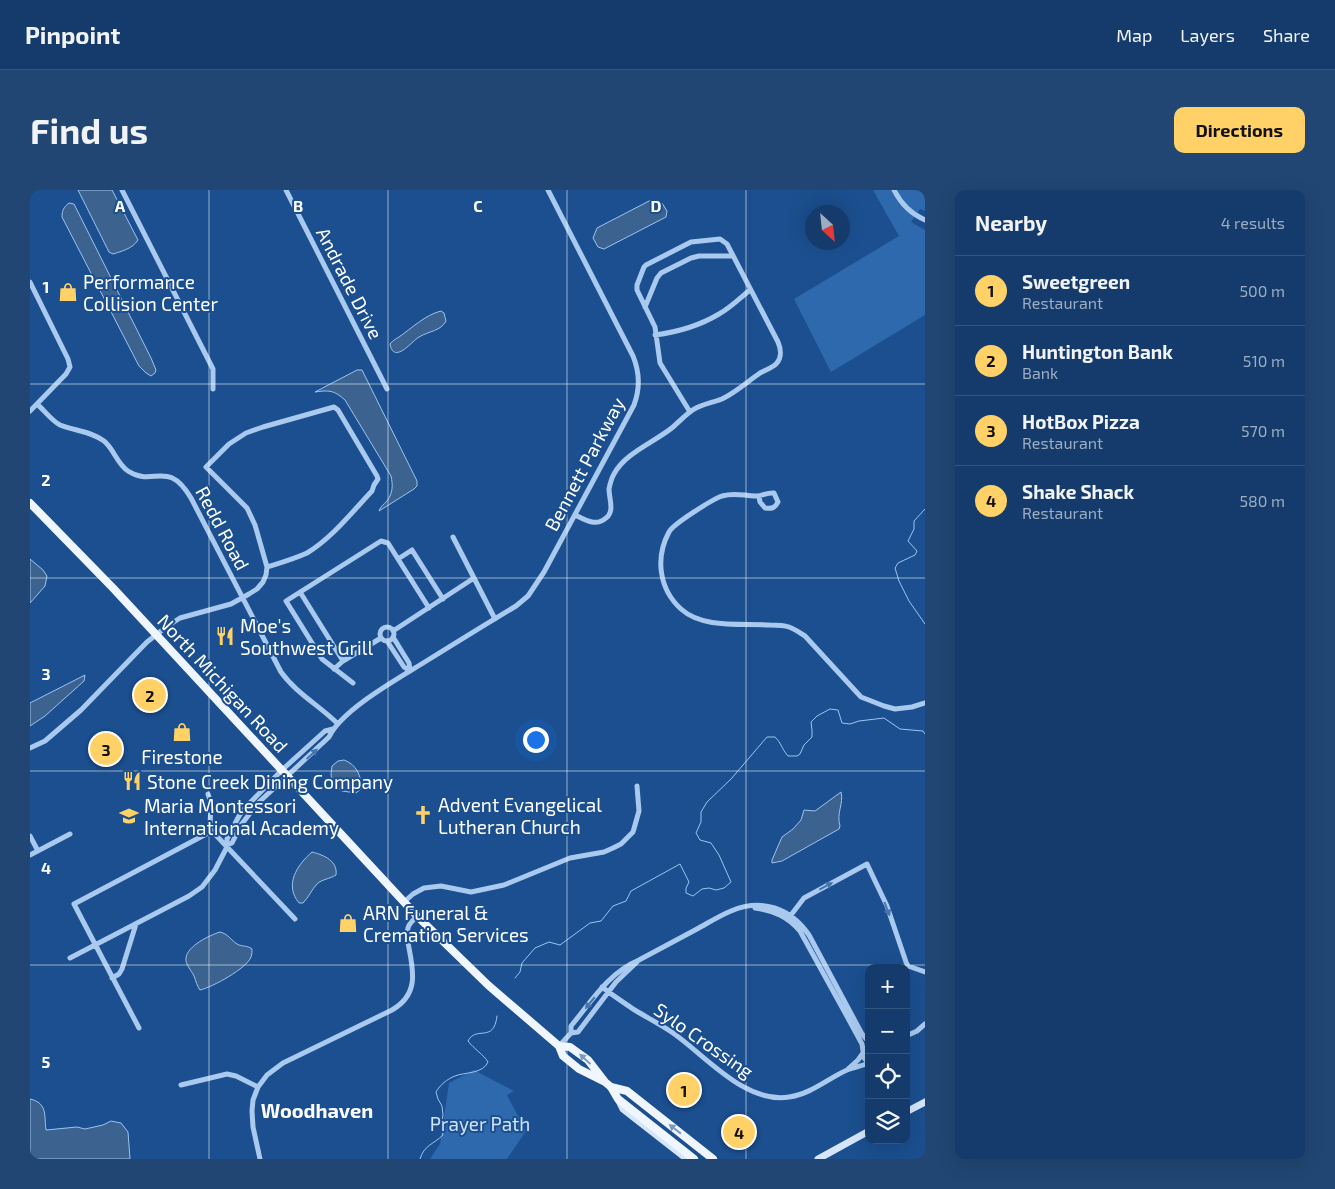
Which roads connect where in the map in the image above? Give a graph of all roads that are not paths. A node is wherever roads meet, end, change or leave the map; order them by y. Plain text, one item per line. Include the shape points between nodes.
1 (122, 190) edge
2 (286, 190) edge
3 (548, 190) edge
4 (894, 190) edge
5 (925, 220) edge
6 (733, 256) junction
7 (30, 282) edge
8 (750, 290) junction
9 (645, 306) junction
10 (655, 335) junction
11 (213, 389) dead end
12 (387, 389) dead end
13 (37, 404) junction
14 (30, 411) edge
15 (690, 412) junction
16 (758, 496) dead end
17 (30, 503) edge
18 (575, 515) junction
19 (453, 537) dead end
20 (398, 558) junction
21 (267, 567) junction
22 (474, 578) junction
23 (300, 592) junction
24 (243, 598) junction
25 (442, 599) junction
26 (428, 608) junction
27 (495, 619) junction
28 (393, 631) junction
29 (156, 634) junction
30 (393, 637) junction
31 (381, 638) junction
32 (387, 641) junction
33 (343, 661) junction
34 (334, 668) junction
35 (410, 671) junction
36 (353, 683) dead end
37 (925, 703) edge
38 (338, 724) junction
39 (30, 748) edge
40 (284, 773) junction
41 (636, 786) dead end
42 (208, 794) dead end
43 (212, 831) junction
44 (70, 834) dead end
45 (30, 836) edge
46 (227, 846) junction
47 (38, 851) junction
48 (30, 855) edge
49 (404, 902) junction
50 (747, 906) junction
51 (791, 915) junction
52 (418, 916) junction
53 (295, 919) dead end
54 (136, 924) junction
55 (95, 945) junction
56 (70, 958) dead end
57 (639, 960) junction
58 (925, 972) edge
59 (112, 978) junction
60 (602, 987) junction
61 (608, 992) junction
62 (925, 1024) edge
63 (139, 1028) dead end
64 (571, 1033) junction
65 (910, 1034) edge
66 (865, 1037) edge
67 (559, 1046) junction
68 (863, 1052) junction
69 (865, 1059) edge
70 (865, 1064) edge
71 (848, 1070) junction
72 (604, 1082) junction
73 (181, 1085) dead end
74 (258, 1087) junction
75 (611, 1087) junction
76 (618, 1099) junction
77 (925, 1102) edge
78 (910, 1110) edge
79 (865, 1133) edge
80 (260, 1159) edge
81 (687, 1159) edge
82 (694, 1159) edge
83 (713, 1159) edge
84 (818, 1159) edge

1 - 11 street via 213,369
2 - 12 street, Andrade Drive
3 - 18 street, Bennett Parkway via 633,356 639,379 634,405
4 - 5 street via 915,216
6 - 8 street
6 - 9 street via 698,256 661,274
6 - 9 street via 727,244 720,239 691,242 646,265 637,285
7 - 13 street via 70,367
8 - 10 street via 720,314 696,326
8 - 15 street via 778,342 780,359 722,399
9 - 10 street
10 - 15 street via 660,364
13 - 14 street
13 - 24 street, Redd Road via 59,424 93,434 105,442 127,470 140,476 165,475 182,484
15 - 18 street via 618,467 609,487 611,510 607,518 596,523
16 - 37 street via 737,493 722,496 676,524 669,532 660,566 669,595 682,610 701,621 796,630 861,697 895,709
17 - 29 main road, North Michigan Road
18 - 27 street, Bennett Parkway via 528,596
19 - 22 street
20 - 23 street via 388,543 382,541
20 - 25 street via 412,550
20 - 26 street
21 - 21 street via 247,508 206,467 229,444 246,434 334,407 378,479 372,491 327,538 309,552
21 - 24 street via 257,589
22 - 25 street
22 - 27 street
23 - 33 street
23 - 34 street via 286,602 322,659
24 - 29 street via 180,618
24 - 38 street, Redd Road via 285,678
25 - 26 street
26 - 28 street
27 - 35 street, Bennett Parkway
28 - 30 street
28 - 31 street via 383,628
29 - 39 street via 81,710 46,741
29 - 40 main road, North Michigan Road
30 - 32 street
30 - 35 street
31 - 32 street
31 - 33 street
32 - 35 street
33 - 34 street
34 - 36 street
35 - 38 street, Bennett Parkway via 368,698
38 - 40 street, Bennett Parkway via 329,737
40 - 46 street, Bennett Parkway
40 - 49 main road, North Michigan Road
41 - 49 street via 639,811 633,832 613,848 570,858 504,885 471,892 441,886 424,888
42 - 43 street
43 - 46 street
43 - 55 street via 74,904
44 - 47 street
45 - 47 street
46 - 53 street
46 - 54 street, Bennett Parkway via 216,870 202,887
47 - 48 street
49 - 52 main road, North Michigan Road
50 - 51 street via 768,906
50 - 57 street via 724,914
50 - 68 street via 777,913 800,931 848,1017
51 -> 58 street via 804,898 867,864 887,906 908,966
51 - 66 street via 809,935
52 - 67 main road, North Michigan Road via 488,985
52 - 74 street via 407,930 414,972 410,991 402,1003 283,1063
54 - 55 street, Bennett Parkway
54 - 59 street via 122,969
55 - 56 street, Bennett Parkway
55 - 59 street
57 - 60 street via 629,964
57 - 61 street
59 - 63 street
60 - 61 street, Sylo Crossing
60 -> 64 street via 571,1026
61 - 64 street via 578,1032
61 - 71 street, Sylo Crossing via 670,1031 736,1082 761,1096 796,1096
62 - 65 street
64 - 67 street
67 - 72 main road via 564,1056 579,1069
72 -> 67 main road via 588,1060 570,1047
68 - 69 street
68 - 71 street
70 - 71 street
72 - 75 main road
73 - 74 street via 227,1074
74 - 80 street via 252,1117
75 - 76 main road
83 -> 75 main road via 627,1091
76 - 81 main road via 623,1109
76 - 82 main road
77 - 78 main road
79 - 84 main road

